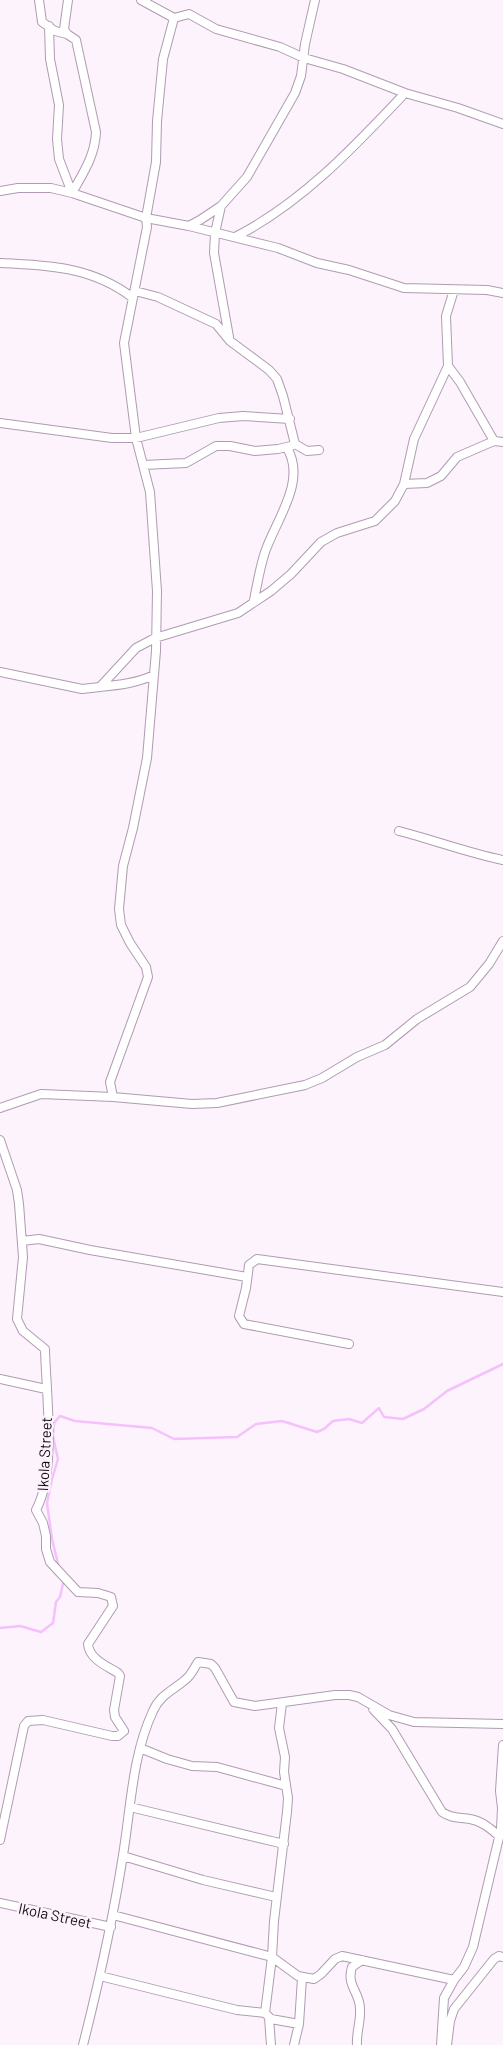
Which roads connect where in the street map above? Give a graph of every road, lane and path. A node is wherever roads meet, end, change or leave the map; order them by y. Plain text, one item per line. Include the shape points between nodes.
1 (39, 0) edge
2 (68, 0) edge
3 (141, 0) edge
4 (316, 0) edge
5 (174, 18) junction
6 (48, 26) junction
7 (67, 34) junction
8 (304, 58) junction
9 (405, 93) junction
10 (503, 124) edge
11 (0, 191) edge
12 (72, 193) junction
13 (220, 206) junction
14 (146, 218) junction
15 (189, 226) junction
16 (215, 233) junction
17 (235, 237) junction
18 (0, 263) edge
19 (454, 290) junction
20 (503, 293) edge
21 (134, 294) junction
22 (230, 341) junction
23 (448, 366) junction
24 (290, 419) junction
25 (0, 423) edge
26 (136, 438) junction
27 (494, 441) junction
28 (503, 442) edge
29 (295, 444) junction
30 (287, 448) junction
31 (319, 450) dead end
32 (143, 465) junction
33 (404, 484) junction
34 (254, 600) junction
35 (156, 638) junction
36 (0, 672) edge
37 (154, 675) junction
38 (100, 687) junction
39 (399, 831) dead end
40 (503, 860) edge
41 (503, 941) edge
42 (113, 1097) junction
43 (0, 1108) edge
44 (0, 1140) edge
45 (22, 1241) junction
46 (247, 1277) junction
47 (503, 1292) edge
48 (349, 1344) dead end
49 (0, 1379) edge
50 (46, 1389) junction
51 (282, 1702) junction
52 (367, 1703) junction
53 (503, 1724) edge
54 (503, 1744) edge
55 (140, 1748) junction
56 (286, 1786) junction
57 (130, 1807) junction
58 (499, 1836) junction
59 (0, 1840) edge
60 (284, 1844) junction
61 (499, 1852) edge
62 (123, 1856) junction
63 (276, 1897) junction
64 (0, 1903) edge
65 (112, 1915) junction
66 (111, 1927) junction
67 (272, 1958) junction
68 (503, 1958) edge
69 (362, 1960) junction
70 (100, 1976) junction
71 (302, 1978) junction
72 (454, 1980) junction
73 (267, 2015) junction
74 (299, 2024) junction
75 (83, 2045) edge
76 (271, 2045) edge
77 (294, 2045) edge
78 (357, 2045) edge
79 (441, 2045) edge
80 (447, 2045) edge

1 - 6 street via 40,18
2 - 7 street via 64,29
3 - 5 street
4 - 8 street
5 - 8 street via 189,14 216,28 280,47
5 - 14 street via 163,59 156,162
6 - 7 street
6 - 12 street via 50,59 59,105 59,159
7 - 12 street via 76,40 96,132 96,145 90,161
8 - 9 street
8 - 13 street via 295,93 247,177
9 - 10 street
9 - 17 street via 354,148 320,178 271,216
11 - 12 street via 51,188
12 - 14 street
13 - 15 street
13 - 16 street
14 - 15 street
14 - 21 street
15 - 16 street
16 - 17 street
16 - 22 street via 214,253
17 - 19 street via 404,288
18 - 21 street via 97,276
19 - 20 street
19 - 23 street via 446,316
21 - 22 street via 158,297 216,324
21 - 26 street via 124,343
22 - 24 street via 277,379
23 - 27 street
23 - 33 street via 414,439
24 - 26 street via 219,418
24 - 29 street
25 - 26 street via 112,438
26 - 32 street
27 - 28 street
27 - 33 street via 457,457 441,476 427,483
29 - 30 street
29 - 31 street via 306,451
30 - 32 street via 255,451 216,446 186,463
30 - 34 street via 294,469 292,489 264,553
32 - 35 street via 150,492 156,554
33 - 34 street via 395,501 375,521 320,542 291,574
34 - 35 street via 238,613
35 - 37 street
35 - 38 street via 136,648
36 - 38 street via 82,690
37 - 38 street
37 - 42 street via 147,758 123,866 119,909 121,925 146,967 148,977 110,1082
39 - 40 street
41 - 42 street via 490,964 470,987 417,1020 385,1045 305,1085 217,1103
42 - 43 street via 41,1094
44 - 45 street, Ikola Street via 17,1190
45 - 46 street via 40,1239
45 - 50 street, Ikola Street via 17,1319 23,1331 45,1349
46 - 47 street via 249,1265 257,1259
46 - 48 street via 239,1316 244,1324
49 - 50 street
50 - 59 street, Ikola Street via 47,1458 42,1498 36,1510 43,1522 50,1562 78,1592 98,1592 111,1597 113,1606 88,1644 88,1649 97,1660 120,1676 114,1710 124,1731 112,1736 43,1720 28,1721 24,1726
51 - 52 street via 335,1695 358,1697
51 - 55 street via 249,1706 234,1702 215,1668 198,1662 186,1680 159,1699
51 - 56 street via 279,1728 286,1757
52 - 53 street via 389,1715 414,1722
52 - 58 street via 396,1735 442,1812 480,1822
54 - 58 street
55 - 56 street via 192,1766 216,1767
55 - 57 street
56 - 60 street
57 - 60 street
57 - 62 street
58 - 61 street
60 - 63 street
61 - 72 street via 473,1947
62 - 63 street
62 - 65 street
63 - 67 street
64 - 66 street, Ikola Street
65 - 66 street
65 - 67 street
66 - 70 street
67 - 71 street
67 - 73 street
68 - 80 street via 494,1959 459,2002 450,2021
69 - 71 street via 338,1956 318,1977
69 - 72 street
69 - 78 street via 352,1967 350,1978 360,2009
70 - 73 street
70 - 75 street
71 - 74 street
72 - 79 street via 443,2005
73 - 74 street
73 - 76 street
74 - 77 street

